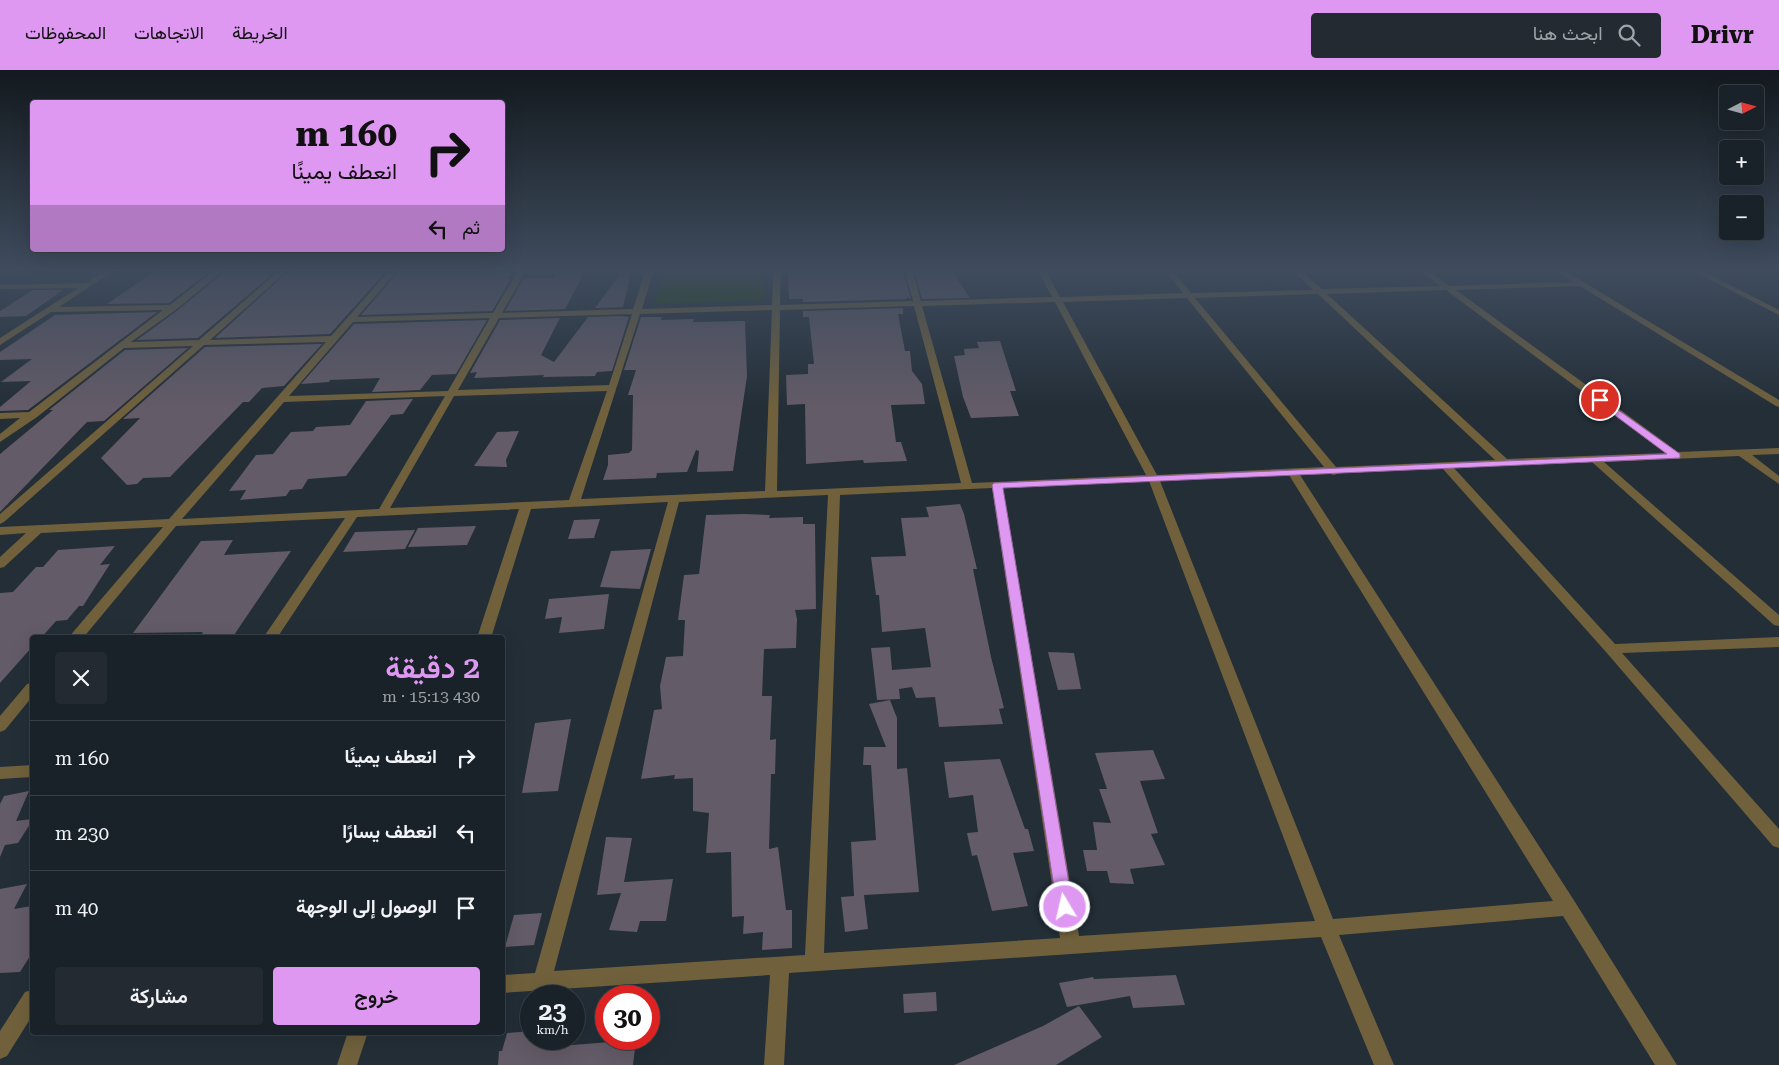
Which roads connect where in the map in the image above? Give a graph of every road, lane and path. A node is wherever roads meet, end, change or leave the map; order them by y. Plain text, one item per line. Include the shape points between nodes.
1 (42, 315) edge
2 (163, 315) edge
3 (232, 315) edge
4 (355, 315) edge
5 (516, 315) edge
6 (636, 315) edge
7 (776, 315) edge
8 (921, 315) edge
9 (1066, 315) edge
10 (1205, 315) edge
11 (1345, 315) edge
12 (1485, 315) edge
13 (1634, 315) edge
14 (496, 316) junction
15 (351, 320) junction
16 (334, 339) junction
17 (0, 342) edge
18 (201, 343) junction
19 (124, 345) junction
20 (613, 388) junction
21 (450, 393) junction
22 (280, 399) junction
23 (1779, 404) edge
24 (33, 415) junction
25 (0, 416) edge
26 (0, 440) edge
27 (1779, 451) edge
28 (1742, 453) junction
29 (1676, 456) junction
30 (1596, 460) junction
31 (1506, 464) junction
32 (1446, 466) junction
33 (1334, 472) junction
34 (1293, 473) junction
35 (1153, 478) junction
36 (1779, 481) edge
37 (997, 485) junction
38 (968, 486) junction
39 (834, 493) junction
40 (771, 495) junction
41 (674, 500) junction
42 (574, 504) junction
43 (526, 506) junction
44 (382, 513) junction
45 (354, 514) junction
46 (0, 520) edge
47 (172, 523) junction
48 (37, 530) junction
49 (0, 531) edge
50 (0, 564) edge
51 (1779, 622) edge
52 (78, 635) edge
53 (272, 635) edge
54 (485, 635) edge
55 (1779, 642) edge
56 (1611, 649) junction
57 (30, 690) edge
58 (0, 726) edge
59 (30, 771) edge
60 (0, 773) edge
61 (1779, 841) edge
62 (1569, 908) junction
63 (1327, 928) junction
64 (1071, 945) junction
65 (814, 962) junction
66 (780, 964) junction
67 (542, 981) junction
68 (505, 984) edge
69 (30, 1006) edge
70 (357, 1035) edge
71 (0, 1049) edge
72 (348, 1065) edge
73 (774, 1065) edge
74 (1384, 1065) edge
75 (1667, 1065) edge

1 - 17 street
2 - 19 street
3 - 18 street
4 - 15 street
5 - 14 street
6 - 20 street
7 - 40 street
8 - 38 street
9 - 35 street
10 - 33 street
11 - 31 street
12 - 29 street
13 - 23 street
14 - 15 street
14 - 21 street
15 - 16 street
16 - 18 street
16 - 22 street
18 - 19 street
18 - 46 street
19 - 24 street
20 - 21 street
20 - 42 street
21 - 22 street
21 - 44 street
22 - 47 street
24 - 25 street
24 - 26 street
27 - 28 street
28 - 29 street
28 - 36 street
29 - 30 street
30 - 31 street
30 - 51 street
31 - 32 street
32 - 33 street
32 - 56 street
33 - 34 street
34 - 35 street
34 - 62 street
35 - 37 street
35 - 63 street
37 - 38 street
37 - 64 street
38 - 39 street
39 - 40 street
39 - 65 street
40 - 41 street
41 - 42 street
41 - 67 street
42 - 43 street
43 - 44 street
43 - 54 street
44 - 45 street
45 - 47 street
45 - 53 street
47 - 48 street
47 - 52 street
48 - 49 street
48 - 50 street
55 - 56 street
56 - 61 street
57 - 58 street
59 - 60 street
62 - 63 street
62 - 75 street
63 - 64 street
63 - 74 street
64 - 65 street
65 - 66 street
66 - 67 street
66 - 73 street
67 - 68 street
69 - 71 street
70 - 72 street

